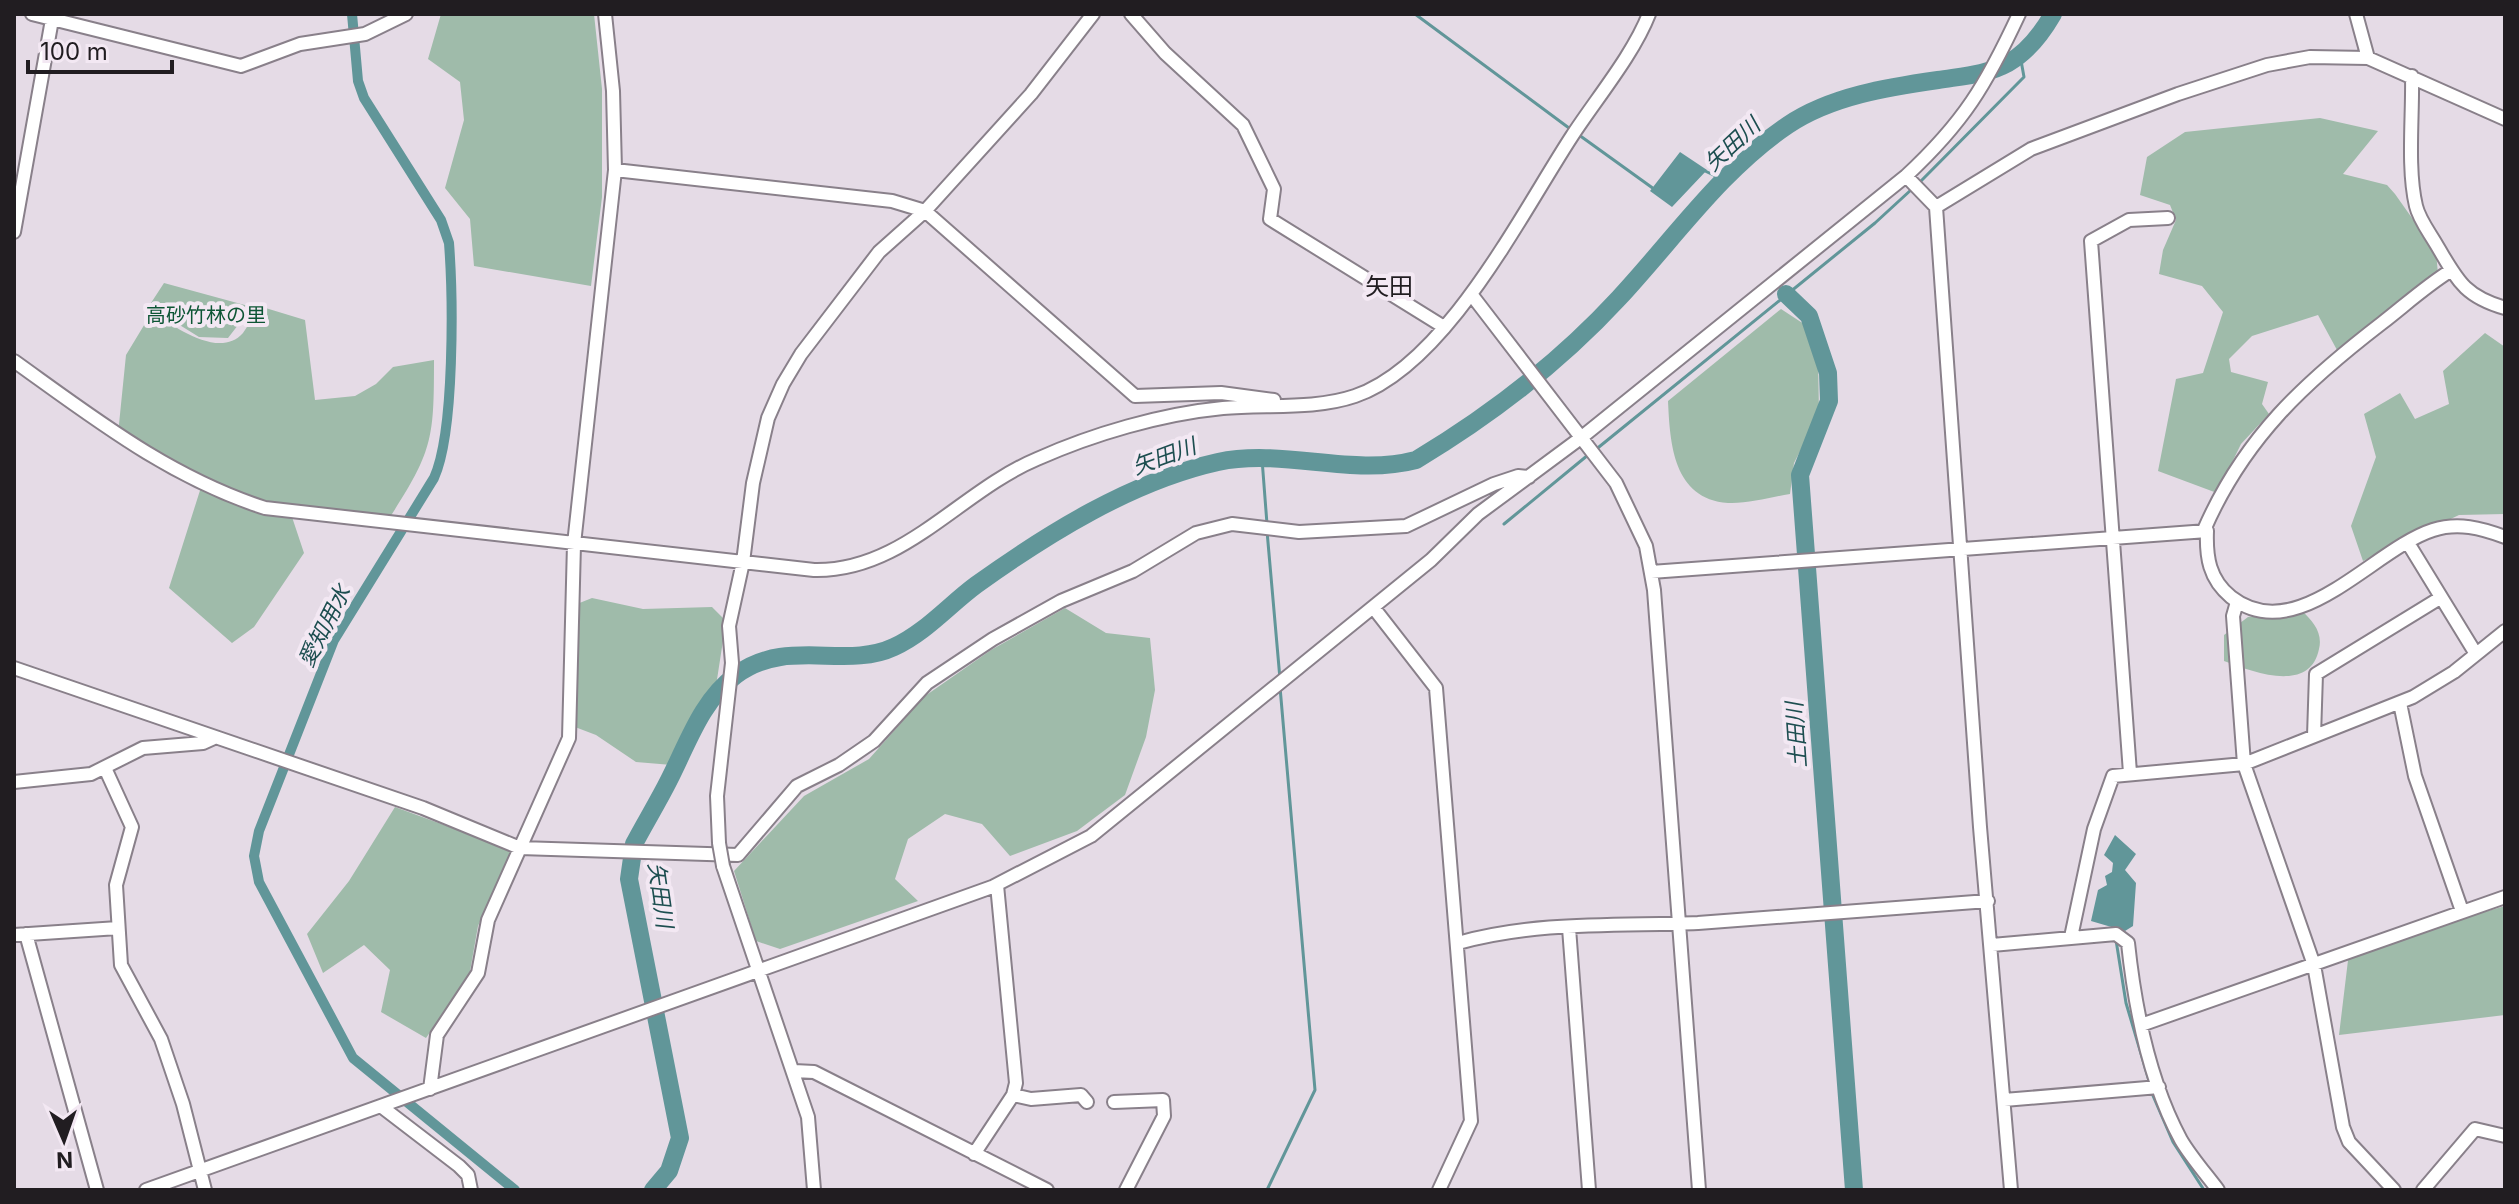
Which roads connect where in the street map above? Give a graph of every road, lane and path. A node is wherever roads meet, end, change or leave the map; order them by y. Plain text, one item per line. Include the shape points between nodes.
1 (32, 14) edge
2 (406, 14) edge
3 (605, 14) edge
4 (1093, 14) edge
5 (1131, 14) edge
6 (1649, 14) edge
7 (2019, 14) edge
8 (2356, 14) edge
9 (53, 16) edge
10 (2368, 58) junction
11 (2412, 76) junction
12 (2505, 119) edge
13 (615, 170) junction
14 (1906, 176) junction
15 (1936, 207) junction
16 (925, 211) junction
17 (2168, 218) dead end
18 (14, 232) edge
19 (2450, 271) junction
20 (1471, 294) junction
21 (2505, 308) edge
22 (1444, 327) junction
23 (14, 361) edge
24 (1277, 406) junction
25 (1582, 437) junction
26 (1529, 477) junction
27 (2207, 531) junction
28 (2113, 537) junction
29 (2505, 537) edge
30 (2408, 543) junction
31 (574, 544) junction
32 (1962, 548) junction
33 (743, 562) junction
34 (1651, 572) junction
35 (2440, 598) junction
36 (2237, 602) junction
37 (1373, 607) junction
38 (2505, 631) edge
39 (2476, 654) junction
40 (14, 668) edge
41 (2400, 703) junction
42 (2314, 736) junction
43 (214, 738) junction
44 (2244, 764) junction
45 (105, 768) junction
46 (2130, 773) junction
47 (14, 782) edge
48 (520, 848) junction
49 (997, 885) junction
50 (2505, 897) edge
51 (1988, 901) junction
52 (2462, 911) junction
53 (1679, 924) junction
54 (118, 928) junction
55 (1569, 928) junction
56 (20, 934) edge
57 (2071, 937) junction
58 (1458, 943) junction
59 (1992, 945) junction
60 (2314, 965) junction
61 (756, 971) junction
62 (2141, 1025) junction
63 (794, 1071) junction
64 (2159, 1087) junction
65 (430, 1089) junction
66 (1013, 1095) junction
67 (2004, 1100) junction
68 (1087, 1102) dead end
69 (1114, 1102) dead end
70 (387, 1105) junction
71 (2505, 1136) edge
72 (974, 1154) junction
73 (200, 1171) junction
74 (97, 1190) edge
75 (146, 1190) edge
76 (205, 1190) edge
77 (471, 1190) edge
78 (814, 1190) edge
79 (1047, 1190) edge
80 (1126, 1190) edge
81 (1439, 1190) edge
82 (1589, 1190) edge
83 (1699, 1190) edge
84 (2011, 1190) edge
85 (2218, 1190) edge
86 (2394, 1190) edge
87 (2423, 1190) edge

1 - 9 street
2 - 9 street via 365,34 273,52 241,66
3 - 13 street
4 - 16 street via 1031,94
5 - 22 street via 1243,125 1274,189 1270,219
6 - 20 street
7 - 14 street via 1987,83 1942,142
8 - 10 street
9 - 18 street
10 - 11 street
10 - 15 street via 2310,57 2267,65 2178,94 2031,149
11 - 12 street
11 - 19 street via 2415,204
13 - 16 street via 892,201
13 - 31 street
14 - 15 street
14 - 25 street
15 - 32 street
16 - 24 street via 1135,396 1221,393 1274,400
16 - 33 street via 879,252 783,384 768,418 753,483
17 - 28 street via 2129,220 2091,241
19 - 21 street via 2483,302
19 - 27 street via 2340,355 2285,406 2249,448 2215,505
20 - 22 street
20 - 25 street
22 - 24 street via 1376,387 1331,402
23 - 31 street via 112,433 198,482 281,511
24 - 33 street via 1160,419 1036,459 866,565 835,571
25 - 26 street
25 - 34 street via 1633,514
26 - 37 street via 1478,514
26 - 48 street via 1494,484 1406,526 1299,532 1232,524 1196,533 1133,571 1061,601 927,683 874,741 790,793 738,855
27 - 28 street
27 - 36 street via 2210,570
28 - 32 street
28 - 46 street
29 - 30 street via 2460,526 2437,529
30 - 35 street
30 - 36 street via 2297,609 2267,612
31 - 33 street
31 - 48 street via 569,738
32 - 34 street
32 - 51 street
33 - 61 street, bridge via 729,626 732,663 717,796 723,866
34 - 53 street
35 - 39 street
35 - 42 street via 2316,674
36 - 44 street via 2233,616
37 - 49 street via 1091,836
37 - 58 street via 1436,688
38 - 39 street
39 - 41 street
40 - 43 street
41 - 42 street
41 - 52 street via 2415,776
42 - 44 street
43 - 45 street via 143,748
43 - 48 street via 457,820
44 - 46 street
44 - 60 street
45 - 47 street via 76,777
45 - 54 street via 132,827 116,885
46 - 57 street via 2108,782
48 - 65 street via 484,931 478,973 437,1035
49 - 61 street
49 - 66 street via 1016,1064
50 - 52 street
51 - 53 street
51 - 59 street
52 - 60 street
53 - 55 street
53 - 83 street
54 - 56 street
54 - 73 street via 123,973 161,1039
55 - 58 street via 1493,933
55 - 82 street
56 - 74 street
57 - 59 street
57 - 62 street via 2116,934 2128,943 2134,1007
58 - 81 street via 1471,1121
59 - 67 street
60 - 62 street
60 - 86 street via 2346,1136
61 - 63 street
61 - 65 street
62 - 64 street
63 - 72 street via 814,1072
63 - 78 street via 812,1139
64 - 67 street
64 - 85 street via 2179,1136
65 - 70 street
66 - 68 street via 1081,1095
66 - 72 street
67 - 84 street
69 - 80 street via 1163,1100 1164,1116
70 - 73 street
70 - 77 street via 468,1175
71 - 87 street via 2475,1129
72 - 79 street
73 - 75 street
73 - 76 street

